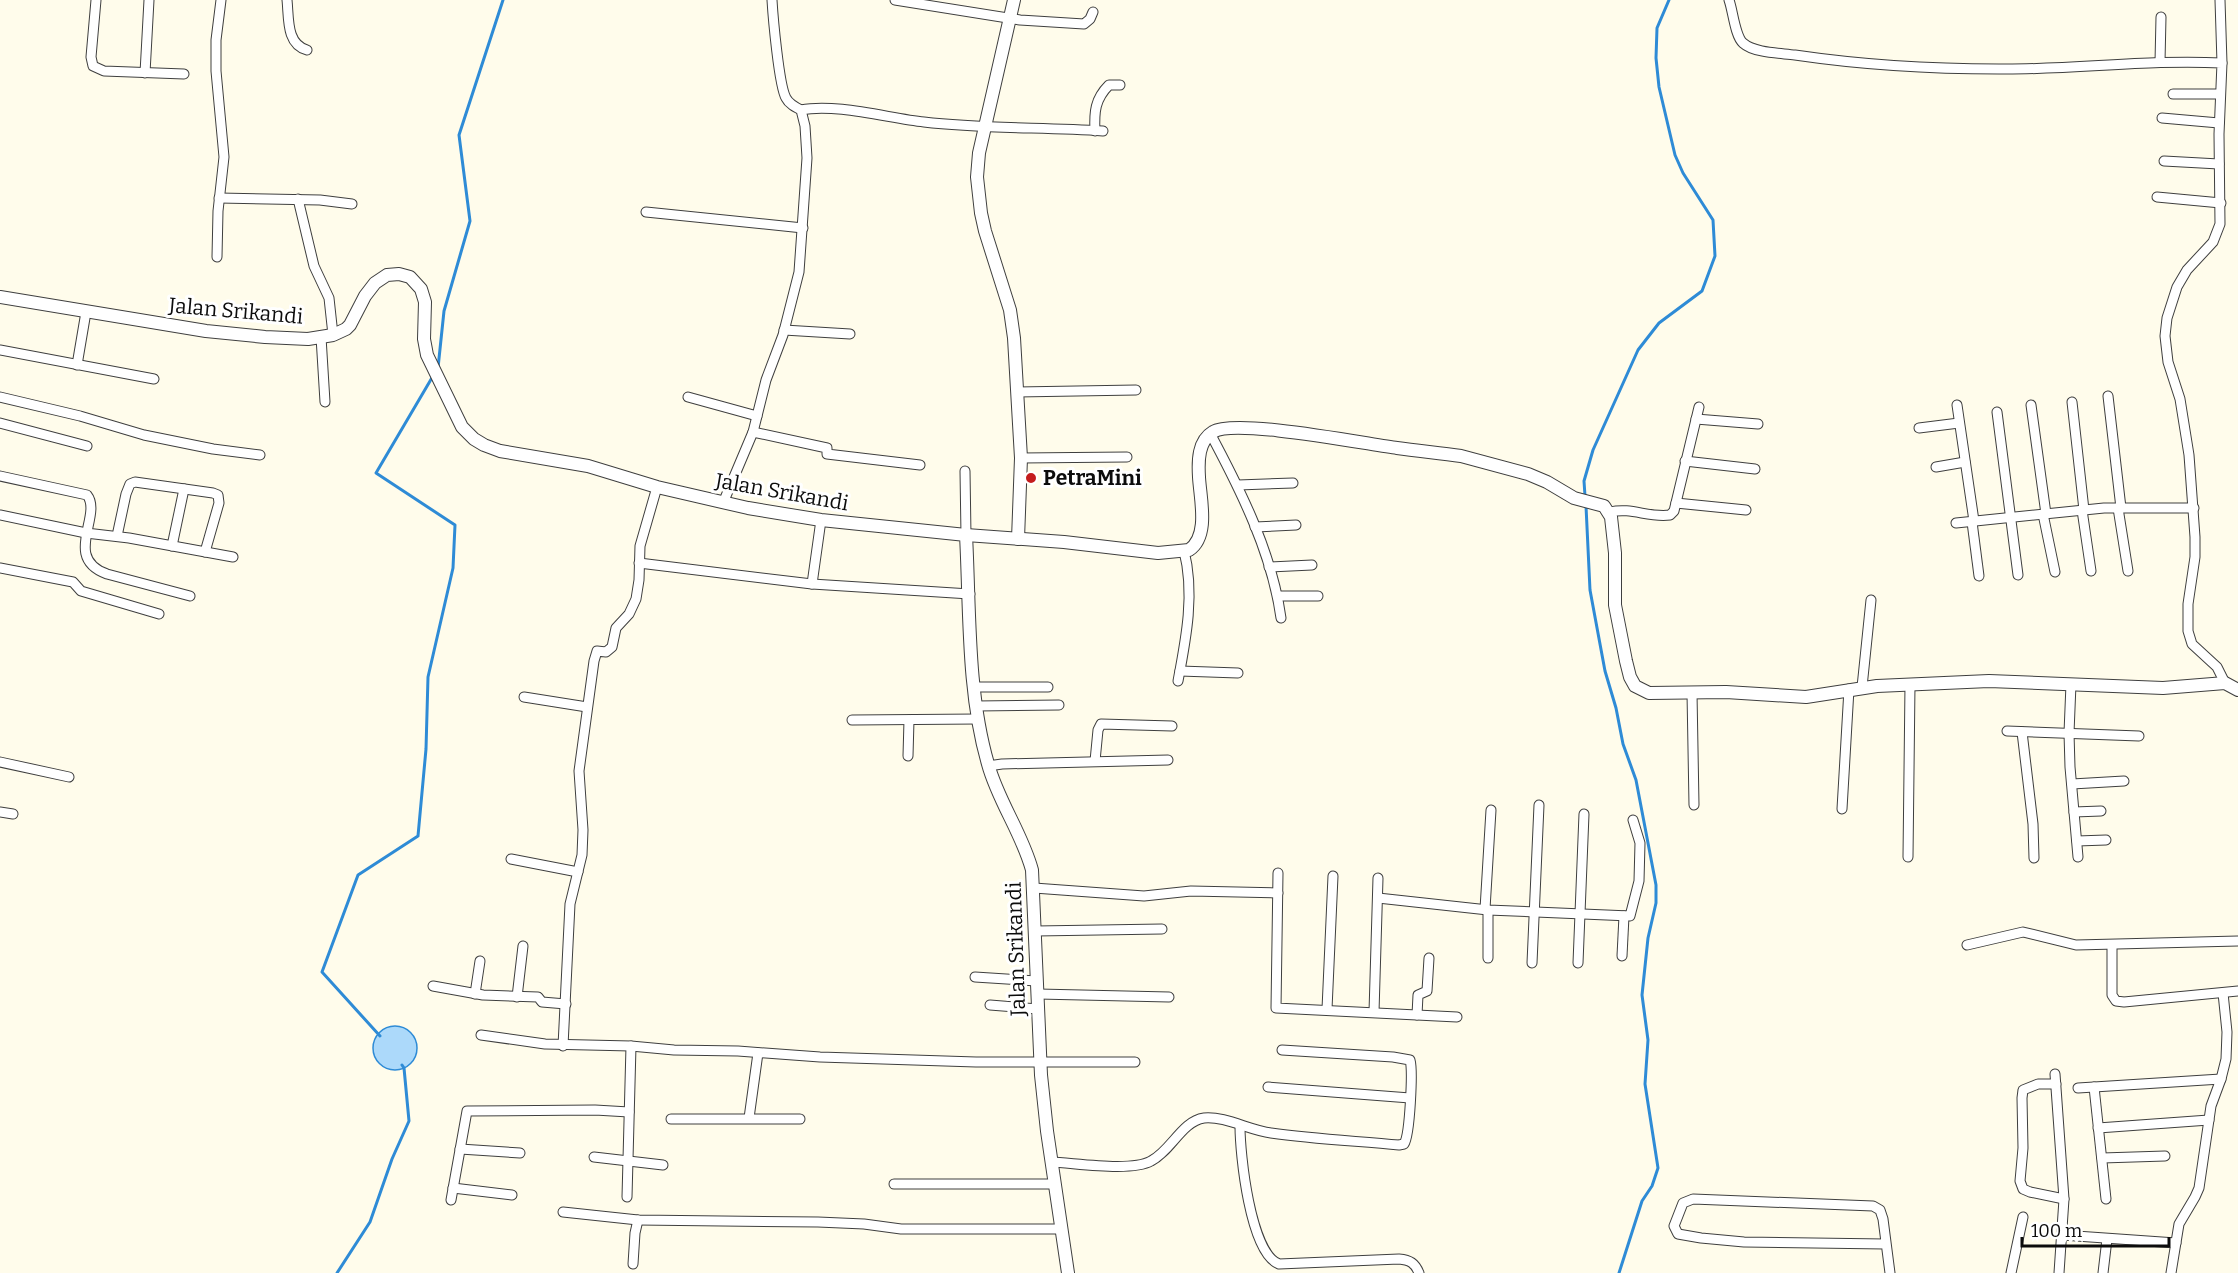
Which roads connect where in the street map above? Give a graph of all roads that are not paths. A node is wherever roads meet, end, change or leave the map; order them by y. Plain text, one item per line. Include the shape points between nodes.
1 (96, 0) edge
2 (148, 0) edge
3 (221, 0) edge
4 (287, 0) edge
5 (772, 0) edge
6 (896, 0) edge
7 (1014, 0) edge
8 (1729, 0) edge
9 (2220, 0) edge
10 (1093, 12) dead end
11 (2161, 17) dead end
12 (1010, 19) junction
13 (307, 50) dead end
14 (2160, 62) junction
15 (2222, 63) junction
16 (145, 73) junction
17 (184, 74) dead end
18 (1120, 85) dead end
19 (2173, 94) dead end
20 (2220, 94) junction
21 (801, 110) junction
22 (2162, 118) dead end
23 (2219, 123) junction
24 (985, 127) junction
25 (2164, 161) dead end
26 (2219, 164) junction
27 (2157, 197) dead end
28 (219, 198) junction
29 (298, 199) junction
30 (2221, 203) junction
31 (352, 204) dead end
32 (646, 212) dead end
33 (803, 228) junction
34 (217, 257) dead end
35 (0, 297) edge
36 (86, 312) junction
37 (784, 330) junction
38 (850, 334) dead end
39 (327, 336) junction
40 (0, 350) edge
41 (77, 365) junction
42 (154, 379) dead end
43 (1136, 390) dead end
44 (1017, 393) junction
45 (2108, 396) dead end
46 (0, 397) edge
47 (688, 397) dead end
48 (326, 402) dead end
49 (2072, 402) dead end
50 (1957, 405) dead end
51 (2031, 405) dead end
52 (1699, 407) dead end
53 (1997, 412) dead end
54 (757, 416) junction
55 (1696, 419) junction
56 (0, 423) edge
57 (1959, 423) junction
58 (1758, 424) dead end
59 (1919, 428) dead end
60 (753, 432) junction
61 (1210, 433) junction
62 (87, 446) dead end
63 (260, 455) dead end
64 (1127, 456) dead end
65 (1021, 458) junction
66 (1685, 461) junction
67 (1965, 462) junction
68 (920, 465) dead end
69 (1936, 466) dead end
70 (1755, 469) dead end
71 (965, 471) dead end
72 (0, 476) edge
73 (1293, 483) dead end
74 (1238, 485) junction
75 (657, 487) junction
76 (184, 489) junction
77 (723, 503) junction
78 (1676, 503) junction
79 (2120, 508) junction
80 (2194, 508) junction
81 (1746, 510) dead end
82 (2083, 510) junction
83 (1610, 512) junction
84 (2045, 514) junction
85 (0, 515) edge
86 (2009, 518) junction
87 (821, 520) junction
88 (1973, 521) junction
89 (1956, 523) dead end
90 (1296, 525) dead end
91 (1255, 527) junction
92 (86, 533) junction
93 (966, 535) junction
94 (117, 536) junction
95 (1018, 539) junction
96 (172, 546) junction
97 (1184, 551) junction
98 (205, 552) junction
99 (233, 557) dead end
100 (639, 563) junction
101 (1312, 565) dead end
102 (1269, 567) junction
103 (0, 568) edge
104 (2091, 571) dead end
105 (2128, 571) dead end
106 (2055, 572) dead end
107 (2018, 575) dead end
108 (1979, 576) dead end
109 (812, 584) junction
110 (969, 594) junction
111 (190, 596) dead end
112 (1278, 596) junction
113 (1318, 596) dead end
114 (1871, 600) dead end
115 (159, 614) dead end
116 (1281, 618) dead end
117 (1180, 671) junction
118 (1238, 673) dead end
119 (1178, 681) dead end
120 (2225, 683) junction
121 (2072, 684) junction
122 (1910, 685) junction
123 (975, 687) junction
124 (1048, 687) dead end
125 (1862, 687) junction
126 (1849, 689) junction
127 (2238, 690) edge
128 (1692, 693) junction
129 (524, 697) dead end
130 (1059, 705) dead end
131 (587, 707) junction
132 (977, 712) junction
133 (852, 720) dead end
134 (909, 720) junction
135 (1172, 726) dead end
136 (2007, 731) dead end
137 (2022, 732) junction
138 (2069, 733) junction
139 (2139, 736) dead end
140 (908, 756) dead end
141 (1168, 760) dead end
142 (1095, 761) junction
143 (0, 762) edge
144 (988, 766) junction
145 (69, 777) dead end
146 (2124, 781) dead end
147 (2072, 784) junction
148 (1539, 805) dead end
149 (1694, 806) dead end
150 (1842, 809) dead end
151 (1491, 810) dead end
152 (2101, 811) dead end
153 (0, 812) edge
154 (2074, 812) junction
155 (13, 814) dead end
156 (1584, 814) dead end
157 (1633, 820) dead end
158 (2106, 840) dead end
159 (2077, 841) junction
160 (1908, 857) dead end
161 (2078, 857) dead end
162 (2034, 858) dead end
163 (511, 859) dead end
164 (578, 872) junction
165 (1278, 873) dead end
166 (1333, 876) dead end
167 (1378, 878) dead end
168 (1034, 888) junction
169 (1278, 893) junction
170 (1378, 898) junction
171 (1486, 909) junction
172 (1534, 912) junction
173 (1580, 914) junction
174 (1624, 916) junction
175 (1162, 929) dead end
176 (1036, 931) junction
177 (2238, 941) edge
178 (1967, 945) dead end
179 (2112, 945) junction
180 (523, 946) dead end
181 (1622, 956) dead end
182 (1429, 958) dead end
183 (1488, 958) dead end
184 (480, 961) dead end
185 (1532, 963) dead end
186 (1578, 963) dead end
187 (975, 977) dead end
188 (433, 986) dead end
189 (1038, 988) junction
190 (2238, 991) edge
191 (2223, 993) junction
192 (475, 994) junction
193 (517, 997) junction
194 (1169, 997) dead end
195 (566, 1004) junction
196 (990, 1005) dead end
197 (1038, 1009) junction
198 (1327, 1009) junction
199 (1374, 1012) junction
200 (1417, 1015) junction
201 (1457, 1017) dead end
202 (481, 1035) dead end
203 (554, 1045) junction
204 (631, 1046) junction
205 (1282, 1050) dead end
206 (758, 1053) junction
207 (1040, 1062) junction
208 (1135, 1062) dead end
209 (2222, 1079) junction
210 (1268, 1087) dead end
211 (2094, 1087) junction
212 (2078, 1088) dead end
213 (1410, 1098) junction
214 (629, 1112) junction
215 (749, 1118) junction
216 (671, 1119) dead end
217 (800, 1119) dead end
218 (2209, 1120) junction
219 (1240, 1126) junction
220 (2098, 1128) junction
221 (460, 1149) junction
222 (520, 1153) dead end
223 (2165, 1156) dead end
224 (594, 1158) dead end
225 (2102, 1158) junction
226 (629, 1162) junction
227 (1051, 1162) junction
228 (663, 1165) dead end
229 (894, 1184) dead end
230 (1055, 1184) junction
231 (453, 1188) junction
232 (512, 1195) dead end
233 (627, 1197) dead end
234 (2064, 1199) junction
235 (2106, 1199) dead end
236 (451, 1200) dead end
237 (563, 1212) dead end
238 (2023, 1217) dead end
239 (638, 1220) junction
240 (1061, 1229) junction
241 (2062, 1235) junction
242 (2107, 1239) junction
243 (2176, 1243) junction
244 (1885, 1245) junction
245 (633, 1264) dead end
246 (1068, 1273) edge
247 (1419, 1273) edge
248 (1890, 1273) edge
249 (2011, 1273) edge
250 (2059, 1273) edge
251 (2103, 1273) edge
252 (2171, 1273) edge

1 - 16 street via 93,66
2 - 16 street
3 - 28 street via 216,40 224,157
4 - 13 street via 292,38 298,47
5 - 21 street via 784,93
6 - 12 street
7 - 12 street
8 - 14 street via 1738,35 1744,44 1761,50 1895,66 1999,69
9 - 15 street
10 - 12 street via 1080,25
11 - 14 street
12 - 24 street
14 - 15 street
15 - 20 street
16 - 17 street
18 - 24 street via 1109,85 1099,96 1094,108 1099,131
19 - 20 street
20 - 23 street
21 - 24 street via 822,108
21 - 33 street via 807,158
22 - 23 street
23 - 26 street
24 - 44 street via 979,153 979,198 985,231 1010,310
25 - 26 street
26 - 30 street
27 - 30 street
28 - 29 street
28 - 34 street
29 - 31 street
29 - 39 street via 314,266 329,298
30 - 80 street via 2218,234 2182,277 2165,327 2168,362 2186,428
32 - 33 street
33 - 37 street via 799,272
35 - 36 street, Jalan Srikandi
36 - 39 street, Jalan Srikandi via 244,335 287,339
36 - 41 street
37 - 38 street
37 - 54 street
39 - 48 street
39 - 75 street, Jalan Srikandi via 350,325 375,283 387,275 410,278 424,295 427,355 462,427 474,440 492,449 588,466
40 - 41 street
41 - 42 street
43 - 44 street
44 - 65 street
45 - 79 street
46 - 63 street via 144,435
47 - 54 street
49 - 82 street
50 - 57 street
51 - 84 street
52 - 55 street
53 - 86 street
54 - 60 street
55 - 58 street
55 - 66 street
56 - 62 street
57 - 59 street
57 - 67 street
60 - 68 street via 827,448 827,454
60 - 77 street
61 - 74 street
61 - 83 street via 1227,427 1286,431 1461,456 1527,474 1574,498 1598,503
61 - 97 street via 1202,445 1198,464 1200,538
64 - 65 street
65 - 95 street
66 - 70 street
66 - 78 street
67 - 69 street
67 - 88 street
71 - 93 street
72 - 92 street via 87,495 92,503
73 - 74 street
74 - 91 street
75 - 77 street, Jalan Srikandi
75 - 100 street via 642,537
76 - 94 street via 130,484
76 - 96 street
76 - 98 street via 219,495
77 - 87 street, Jalan Srikandi
78 - 81 street
78 - 83 street via 1670,515 1627,509
79 - 80 street
79 - 82 street
79 - 105 street
80 - 120 street via 2195,557 2188,632 2192,644 2217,667
82 - 84 street
82 - 104 street
83 - 128 street via 1615,605 1630,677 1635,686 1649,693
84 - 86 street
84 - 106 street
85 - 92 street
86 - 88 street
86 - 107 street
87 - 93 street, Jalan Srikandi
87 - 109 street
88 - 89 street
88 - 108 street
90 - 91 street
91 - 102 street
92 - 94 street
92 - 111 street via 88,557 94,568
93 - 95 street
93 - 110 street, Jalan Srikandi
94 - 96 street
95 - 97 street via 1158,553
96 - 98 street
97 - 117 street via 1188,607
98 - 99 street
100 - 109 street
100 - 131 street via 638,590 629,614 616,628 612,647 606,652 597,651
101 - 102 street
102 - 112 street
103 - 115 street via 74,582 81,591
109 - 110 street
110 - 123 street, Jalan Srikandi
112 - 113 street
112 - 116 street
114 - 125 street
117 - 118 street
117 - 119 street
120 - 121 street via 2163,688
120 - 127 street
121 - 122 street via 1979,681
121 - 138 street
122 - 125 street
122 - 160 street
123 - 124 street
123 - 132 street, Jalan Srikandi
125 - 126 street
126 - 128 street via 1806,697
126 - 150 street
128 - 149 street
129 - 131 street
130 - 132 street
131 - 164 street via 579,779 583,830
132 - 134 street
132 - 144 street, Jalan Srikandi
133 - 134 street
134 - 140 street
135 - 142 street via 1101,724
136 - 137 street
137 - 138 street
137 - 162 street
138 - 139 street
138 - 147 street
141 - 142 street
142 - 144 street
143 - 145 street
144 - 168 street, Jalan Srikandi via 1030,862
146 - 147 street
147 - 154 street
148 - 172 street
151 - 171 street
152 - 154 street
153 - 155 street
154 - 159 street
156 - 173 street
157 - 174 street via 1640,843 1639,880 1629,916
158 - 159 street
159 - 161 street
163 - 164 street
164 - 195 street via 570,904
165 - 169 street
166 - 198 street
167 - 170 street
168 - 169 street via 1144,896 1191,891
168 - 176 street, Jalan Srikandi
169 - 198 street via 1276,1008
170 - 171 street
170 - 199 street
171 - 172 street
171 - 183 street
172 - 173 street
172 - 185 street
173 - 174 street
173 - 186 street
174 - 181 street
175 - 176 street
176 - 189 street, Jalan Srikandi
177 - 179 street
178 - 179 street via 2023,932 2067,944
179 - 191 street via 2112,995 2116,1001
180 - 193 street
182 - 200 street via 1427,991 1418,995
184 - 192 street
187 - 189 street
188 - 192 street
189 - 194 street
189 - 197 street, Jalan Srikandi
190 - 191 street
191 - 209 street via 2227,1032
192 - 193 street
193 - 195 street
195 - 203 street
196 - 197 street
197 - 207 street, Jalan Srikandi
198 - 199 street
199 - 200 street
200 - 201 street
202 - 203 street
203 - 204 street
204 - 206 street
204 - 214 street
205 - 213 street via 1410,1060
206 - 207 street
206 - 215 street
207 - 208 street
207 - 227 street, Jalan Srikandi
209 - 211 street
209 - 218 street
210 - 213 street
211 - 212 street
211 - 220 street
213 - 219 street via 1408,1137 1399,1145 1272,1133
214 - 221 street via 467,1111
214 - 226 street
215 - 216 street
215 - 217 street
218 - 220 street
218 - 243 street via 2199,1188 2179,1224
219 - 227 street via 1227,1120 1200,1119 1154,1160 1136,1166
219 - 247 street via 1251,1213 1266,1253 1274,1263 1399,1259 1409,1260
220 - 225 street
221 - 222 street
221 - 231 street
223 - 225 street
224 - 226 street
225 - 235 street
226 - 228 street
226 - 233 street
227 - 230 street, Jalan Srikandi
229 - 230 street
230 - 240 street, Jalan Srikandi
231 - 232 street
231 - 236 street
234 - 234 street via 2030,1192 2023,1189 2020,1181 2023,1090 2056,1079
234 - 241 street
237 - 239 street
238 - 249 street
239 - 240 street via 818,1222 901,1229
239 - 245 street
240 - 246 street, Jalan Srikandi
241 - 242 street
241 - 250 street
242 - 243 street
242 - 251 street
243 - 252 street
244 - 244 street via 1743,1242 1678,1234 1674,1226 1683,1203 1693,1198 1873,1206 1880,1210
244 - 248 street

